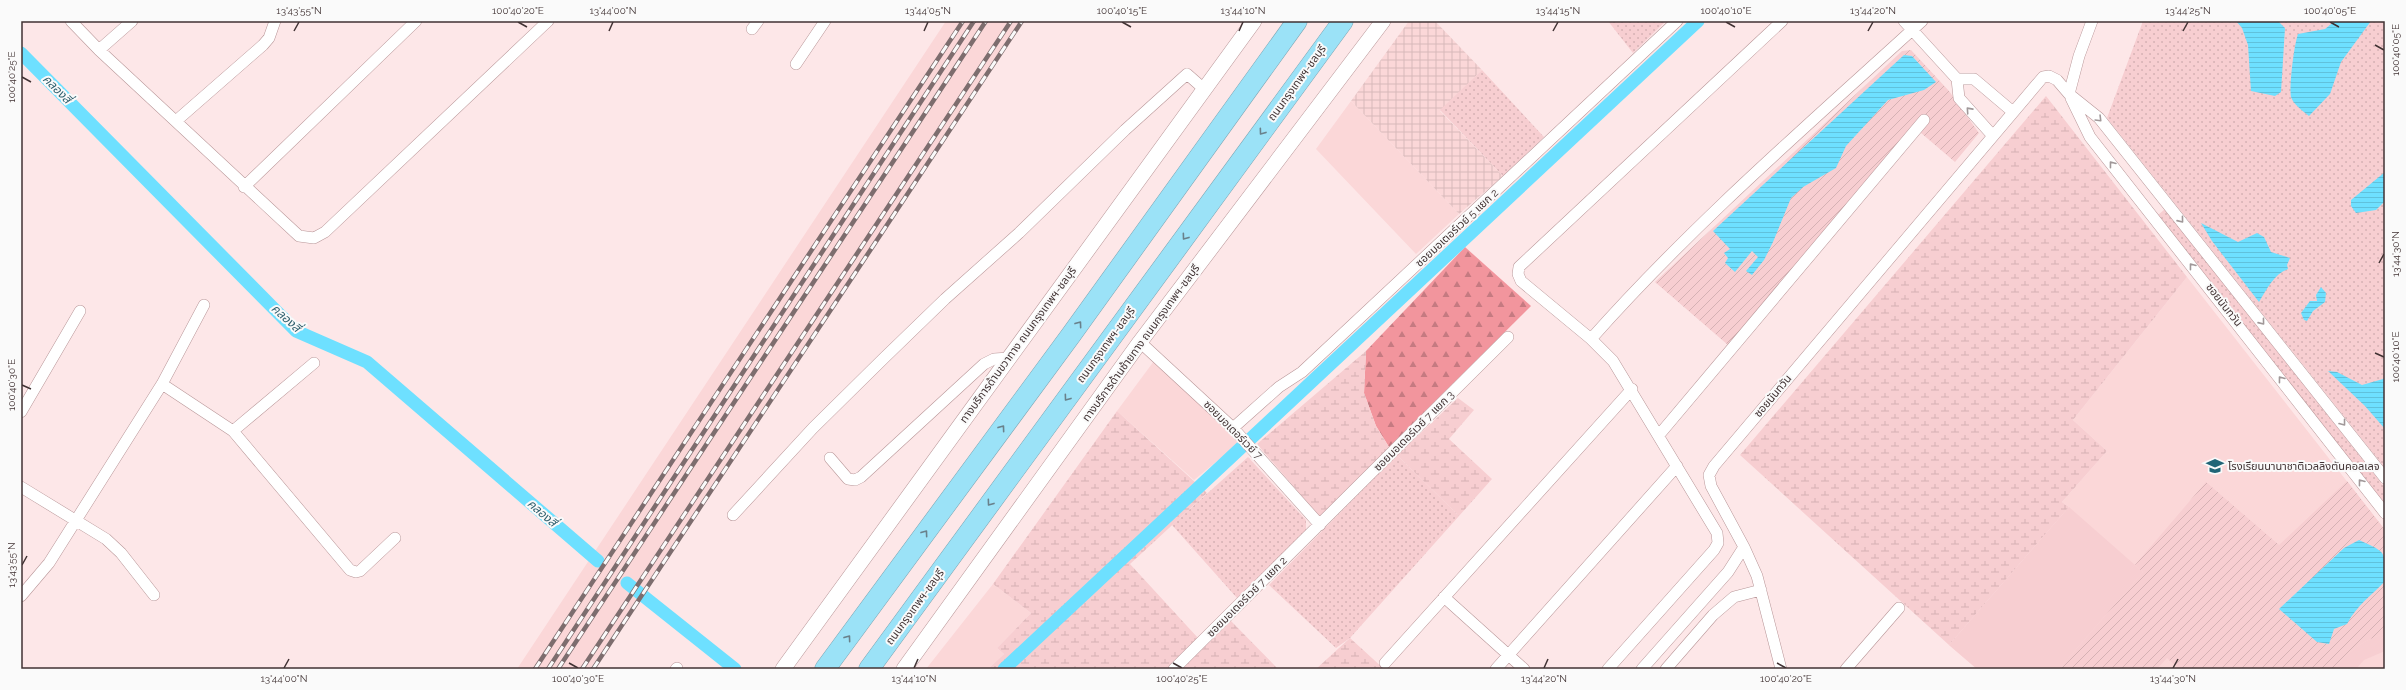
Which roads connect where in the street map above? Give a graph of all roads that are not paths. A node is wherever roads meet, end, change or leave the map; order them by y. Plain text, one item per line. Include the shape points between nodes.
1 (71, 21) edge
2 (132, 21) edge
3 (275, 21) edge
4 (416, 21) edge
5 (548, 21) edge
6 (824, 21) edge
7 (1254, 21) edge
8 (1298, 21) edge
9 (1343, 21) edge
10 (1383, 21) edge
11 (1677, 21) edge
12 (1782, 21) edge
13 (1904, 21) edge
14 (1922, 21) edge
15 (2092, 21) edge
16 (1912, 30) junction
17 (99, 50) junction
18 (796, 64) dead end
19 (1957, 79) junction
20 (1204, 89) junction
21 (2069, 94) junction
22 (2013, 112) junction
23 (1924, 120) dead end
24 (176, 121) junction
25 (1993, 136) junction
26 (2146, 177) junction
27 (244, 187) junction
28 (2131, 189) junction
29 (204, 305) dead end
30 (80, 311) dead end
31 (1508, 337) dead end
32 (1591, 339) junction
33 (1140, 342) junction
34 (1009, 358) junction
35 (314, 364) dead end
36 (162, 384) junction
37 (1632, 389) junction
38 (21, 412) edge
39 (233, 431) junction
40 (1235, 431) junction
41 (1659, 435) junction
42 (830, 458) dead end
43 (1677, 466) junction
44 (2385, 478) edge
45 (21, 487) edge
46 (2385, 513) edge
47 (733, 515) dead end
48 (76, 519) junction
49 (1320, 525) junction
50 (395, 538) dead end
51 (1744, 547) junction
52 (1761, 590) junction
53 (154, 595) dead end
54 (21, 596) edge
55 (1444, 597) junction
56 (1899, 608) dead end
57 (1509, 655) junction
58 (1385, 663) dead end
59 (786, 665) edge
60 (825, 669) edge
61 (869, 669) edge
62 (904, 669) edge
63 (1174, 669) edge
64 (1496, 669) edge
65 (1524, 669) edge
66 (1608, 669) edge
67 (1642, 669) edge
68 (1666, 669) edge
69 (1782, 669) edge
70 (1846, 669) edge

1 - 17 street
2 - 17 street
3 - 24 street via 269,38
4 - 27 street
5 - 27 street via 325,232 314,238 299,236
6 - 18 street
7 - 20 main road, ทางบริการด้านขวาทาง ถนนกรุงเทพฯ-ชลบุรี
60 -> 8 highway
9 -> 61 highway, ถนนกรุงเทพฯ-ชลบุรี
10 - 33 main road, ทางบริการด้านซ้ายทาง ถนนกรุงเทพฯ-ชลบุรี
11 - 40 street, ซอยมอเตอร์เวย์ 5 แยก 2 via 1302,372 1279,386
12 - 32 street via 1519,267 1521,281
13 - 16 street
14 - 16 street
15 - 21 street
16 - 19 street
16 - 32 street via 1724,201 1640,284
17 - 24 street
19 - 22 street via 1974,79
25 -> 19 street via 1959,98
20 - 34 main road, ทางบริการด้านขวาทาง ถนนกรุงเทพฯ-ชลบุรี
20 - 47 street via 1187,74 1125,130 1020,233 945,299 883,359 813,428
21 - 22 street, ซอยนันทวัน via 2057,80 2049,76 2043,77
21 -> 26 street, ซอยนันทวัน via 2099,118
28 -> 21 street, ซอยนันทวัน via 2090,137
22 - 25 street, ซอยนันทวัน
23 - 41 street
24 - 27 street
25 - 51 street, ซอยนันทวัน via 1714,466 1709,475 1711,486
26 - 28 street
26 -> 44 street, ซอยนันทวัน
46 -> 28 street, ซอยนันทวัน
29 - 36 street
30 - 38 street
31 - 49 street, ซอยมอเตอร์เวย์ 7 แยก 3
32 - 37 street via 1613,361
33 - 40 street, ซอยมอเตอร์เวย์ 7
33 - 62 main road, ทางบริการด้านซ้ายทาง ถนนกรุงเทพฯ-ชลบุรี
34 - 42 street via 994,358 984,364 861,477 855,480 848,479
34 - 59 main road, ทางบริการด้านขวาทาง ถนนกรุงเทพฯ-ชลบุรี
35 - 39 street
36 - 39 street
36 - 48 street
37 - 41 street
37 - 55 street
39 - 50 street via 350,570 360,571
40 - 49 street, ซอยมอเตอร์เวย์ 7
41 - 43 street
43 - 57 street
43 - 66 street via 1717,533 1718,543
45 - 48 street
48 - 53 street via 121,553
48 - 54 street via 50,563
49 - 63 street, ซอยมอเตอร์เวย์ 7 แยก 2
51 - 52 street, ซอยนันทวัน
51 - 67 street via 1728,572
52 - 68 street via 1734,597 1713,615
52 - 69 street, ซอยนันทวัน
55 - 57 street
55 - 58 street
56 - 70 street
57 - 64 street
57 - 65 street

